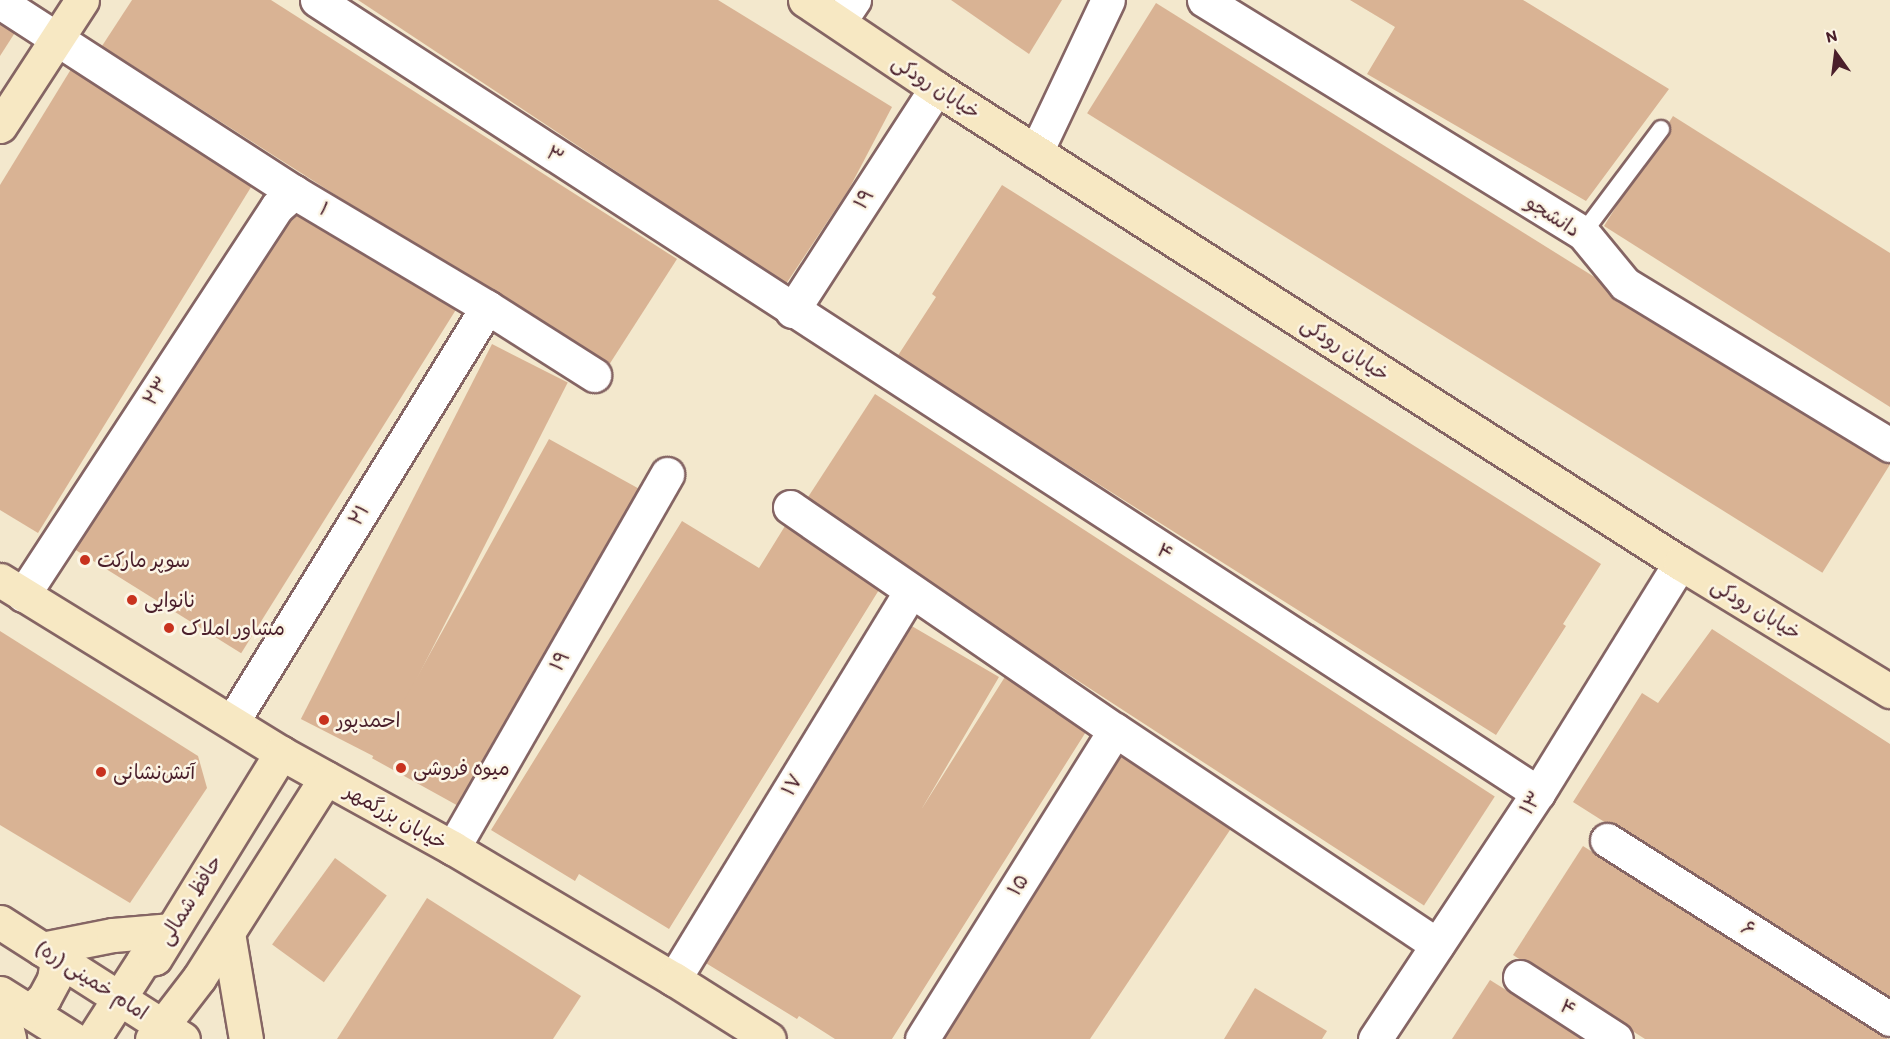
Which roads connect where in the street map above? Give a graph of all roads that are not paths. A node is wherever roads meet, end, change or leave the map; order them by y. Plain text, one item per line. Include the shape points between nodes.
1 (82, 0) edge
2 (317, 0) edge
3 (805, 0) edge
4 (1108, 0) edge
5 (1125, 0) edge
6 (1204, 0) edge
7 (0, 2) edge
8 (847, 11) edge
9 (1095, 30) junction
10 (57, 38) junction
11 (936, 88) junction
12 (0, 126) edge
13 (1661, 129) dead end
14 (1036, 152) junction
15 (294, 192) junction
16 (1583, 233) junction
17 (487, 307) junction
18 (792, 311) junction
19 (594, 375) dead end
20 (1890, 446) edge
21 (667, 474) dead end
22 (790, 507) dead end
23 (1680, 563) junction
24 (11, 587) edge
25 (910, 592) junction
26 (1890, 691) edge
27 (232, 722) junction
28 (1114, 730) junction
29 (281, 753) junction
30 (326, 778) junction
31 (1538, 793) junction
32 (1607, 840) dead end
33 (453, 848) junction
34 (0, 922) edge
35 (172, 930) junction
36 (228, 933) junction
37 (1437, 945) junction
38 (50, 954) junction
39 (1520, 977) dead end
40 (674, 979) junction
41 (0, 993) edge
42 (119, 998) junction
43 (15, 1007) edge
44 (1890, 1019) edge
45 (166, 1034) edge
46 (9, 1039) edge
47 (73, 1039) edge
48 (93, 1039) edge
49 (246, 1039) edge
50 (769, 1039) edge
51 (922, 1039) edge
52 (1375, 1039) edge
53 (1616, 1039) edge

1 - 10 main road
2 - 18 street, ۳
3 - 8 main road, خیابان رودکی
4 - 9 street
5 - 9 street
6 - 16 street, دانشجو
7 - 10 street
8 - 11 main road, خیابان رودکی
9 - 14 street
10 - 12 main road
10 - 15 street, ۱
11 - 14 main road, خیابان رودکی
11 - 18 street, ۱۹
13 - 16 lane
14 - 23 main road, خیابان رودکی
15 - 17 street, ۱
15 - 24 street, ۲۳ via 277,207
16 - 20 street, دانشجو via 1625,284
17 - 19 street, ۱
17 - 27 street, ۲۱
18 - 31 street, ۴
21 - 33 street, ۱۹
22 - 25 street
23 - 26 main road, خیابان رودکی
23 - 31 street, ۱۳
24 - 27 main road, خیابان بزرگمهر
25 - 28 street
25 - 40 street, ۱۷
27 - 29 main road, خیابان بزرگمهر
28 - 37 street
28 - 51 street, ۱۵
29 - 30 main road, خیابان بزرگمهر
29 - 35 main road, حافظ شمالی
30 - 33 main road, خیابان بزرگمهر
30 - 36 main road
31 - 37 street, ۱۳
32 - 44 street, ۶
33 - 40 main road, خیابان بزرگمهر
34 - 38 main road, امام خمینی (ره)
35 - 38 main road via 113,935
35 - 42 main road, حافظ شمالی via 155,958 143,961
36 - 45 main road
36 - 49 main road
37 - 52 street, ۱۳
38 - 42 main road, امام خمینی (ره)
38 - 43 main road via 54,979 44,998
39 - 53 street, ۴
40 - 50 main road, خیابان بزرگمهر
41 - 43 main road
42 - 45 main road, امام خمینی (ره)
42 - 48 main road, حافظ شمالی
43 - 46 main road
43 - 47 main road

